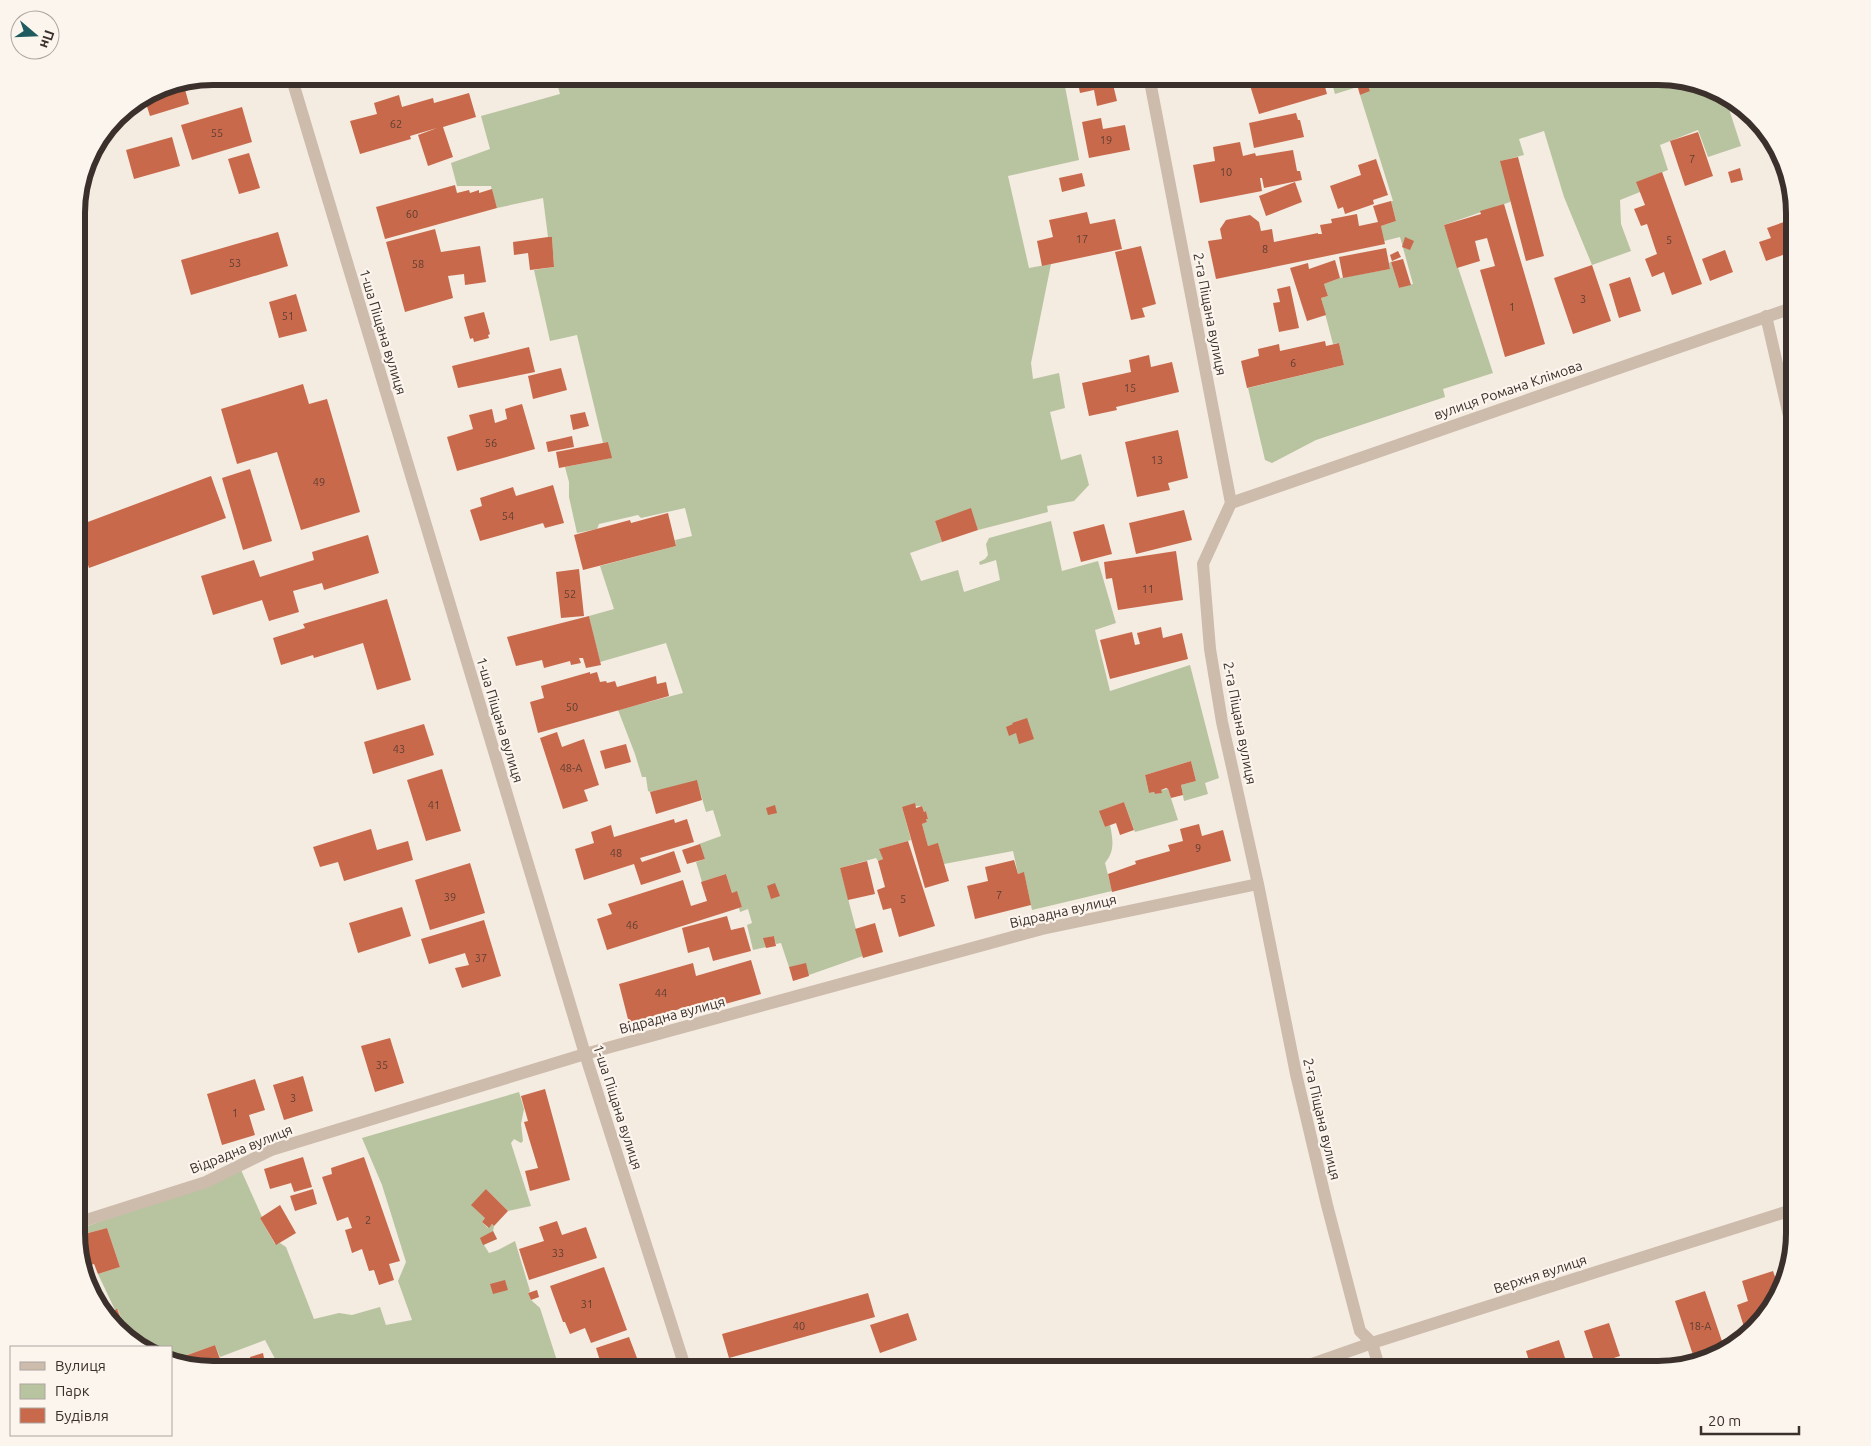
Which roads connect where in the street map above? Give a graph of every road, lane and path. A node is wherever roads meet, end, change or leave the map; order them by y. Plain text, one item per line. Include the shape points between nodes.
1 (294, 85) edge
2 (1151, 85) edge
3 (1786, 310) edge
4 (1766, 316) junction
5 (1786, 403) edge
6 (1231, 503) junction
7 (1258, 884) junction
8 (585, 1054) junction
9 (1786, 1213) edge
10 (85, 1220) edge
11 (1372, 1343) junction
12 (683, 1361) edge
13 (1321, 1361) edge
14 (1377, 1361) edge

1 - 8 street, 1-ша Піщана вулиця
2 - 6 street, 2-га Піщана вулиця
3 - 4 street, вулиця Романа Клімова
4 - 5 street
4 - 6 street, вулиця Романа Клімова
6 - 7 street, 2-га Піщана вулиця via 1203,564 1210,649 1222,722
7 - 8 street, Відрадна вулиця via 1042,929
7 - 11 street, 2-га Піщана вулиця via 1296,1074 1327,1205 1360,1331
8 - 10 street, Відрадна вулиця via 271,1150 206,1182
8 - 12 street, 1-ша Піщана вулиця
9 - 11 street, Верхня вулиця
11 - 13 street, Верхня вулиця
11 - 14 street, 2-га Піщана вулиця

